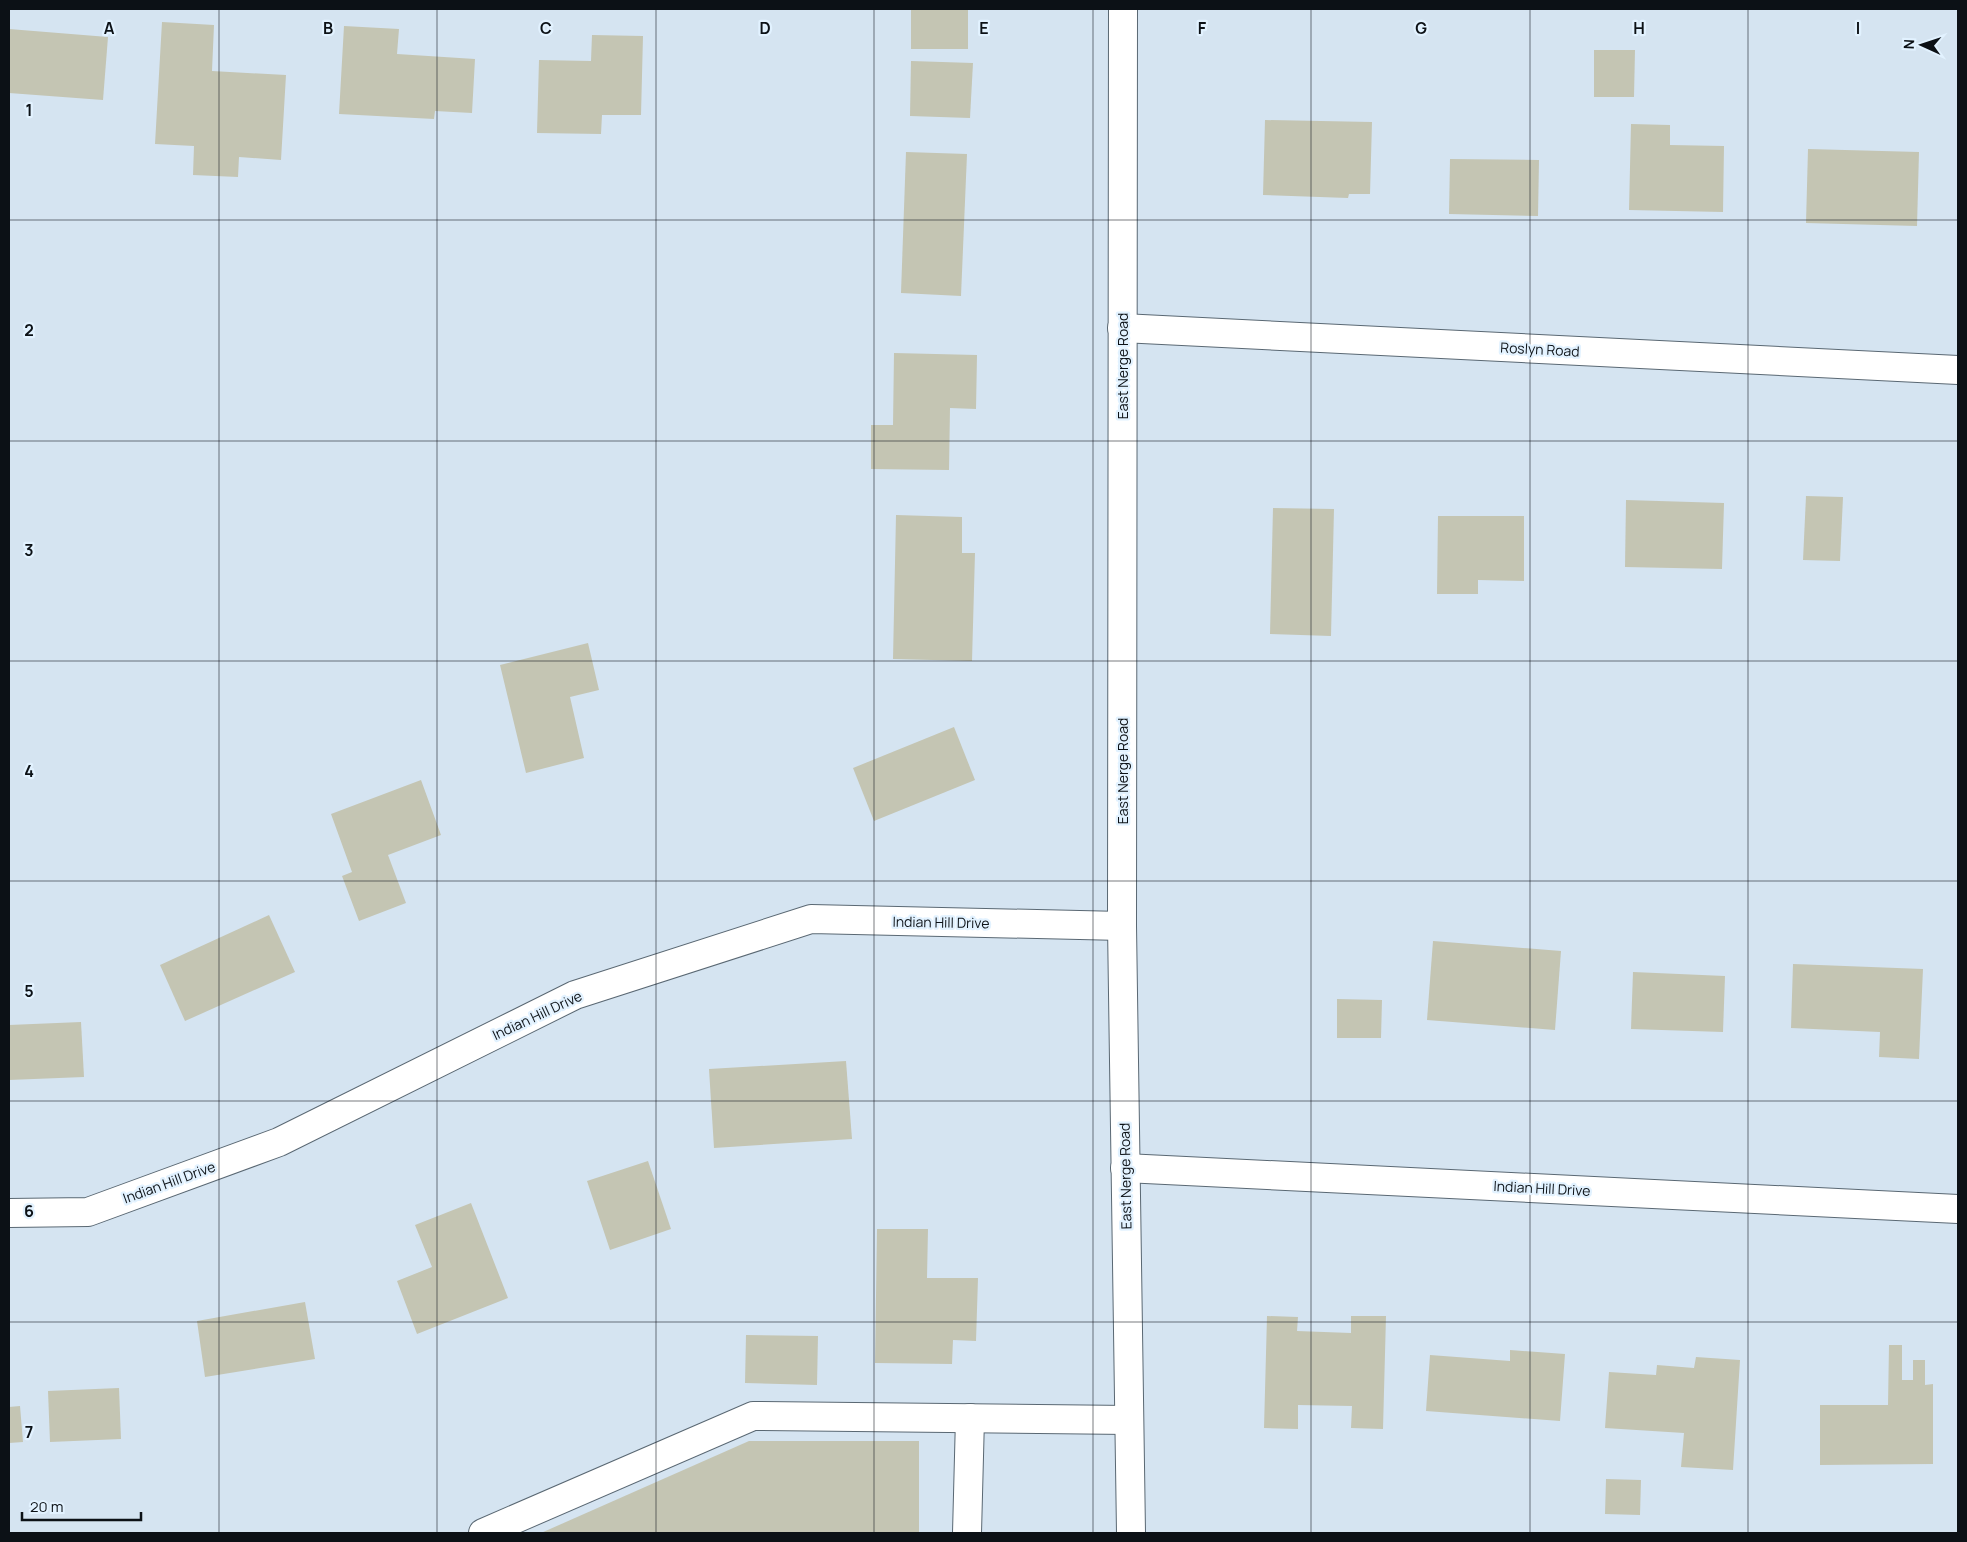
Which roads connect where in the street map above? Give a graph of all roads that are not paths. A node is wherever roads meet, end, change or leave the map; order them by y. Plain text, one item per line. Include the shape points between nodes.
1 (1123, 9) edge
2 (1122, 328) junction
3 (1958, 370) edge
4 (1122, 926) junction
5 (1125, 1168) junction
6 (1958, 1209) edge
7 (9, 1212) edge
8 (970, 1418) junction
9 (1129, 1420) junction
10 (483, 1533) edge
11 (968, 1533) edge
12 (1131, 1533) edge

1 - 2 street, East Nerge Road
2 - 3 street, Roslyn Road
2 - 4 street, East Nerge Road
4 - 5 street, East Nerge Road
4 - 7 street, Indian Hill Drive via 811,919 575,995 278,1142 88,1212
5 - 6 street, Indian Hill Drive
5 - 9 street, East Nerge Road
8 - 9 street
8 - 10 street via 753,1416
8 - 11 street
9 - 12 street, East Nerge Road

